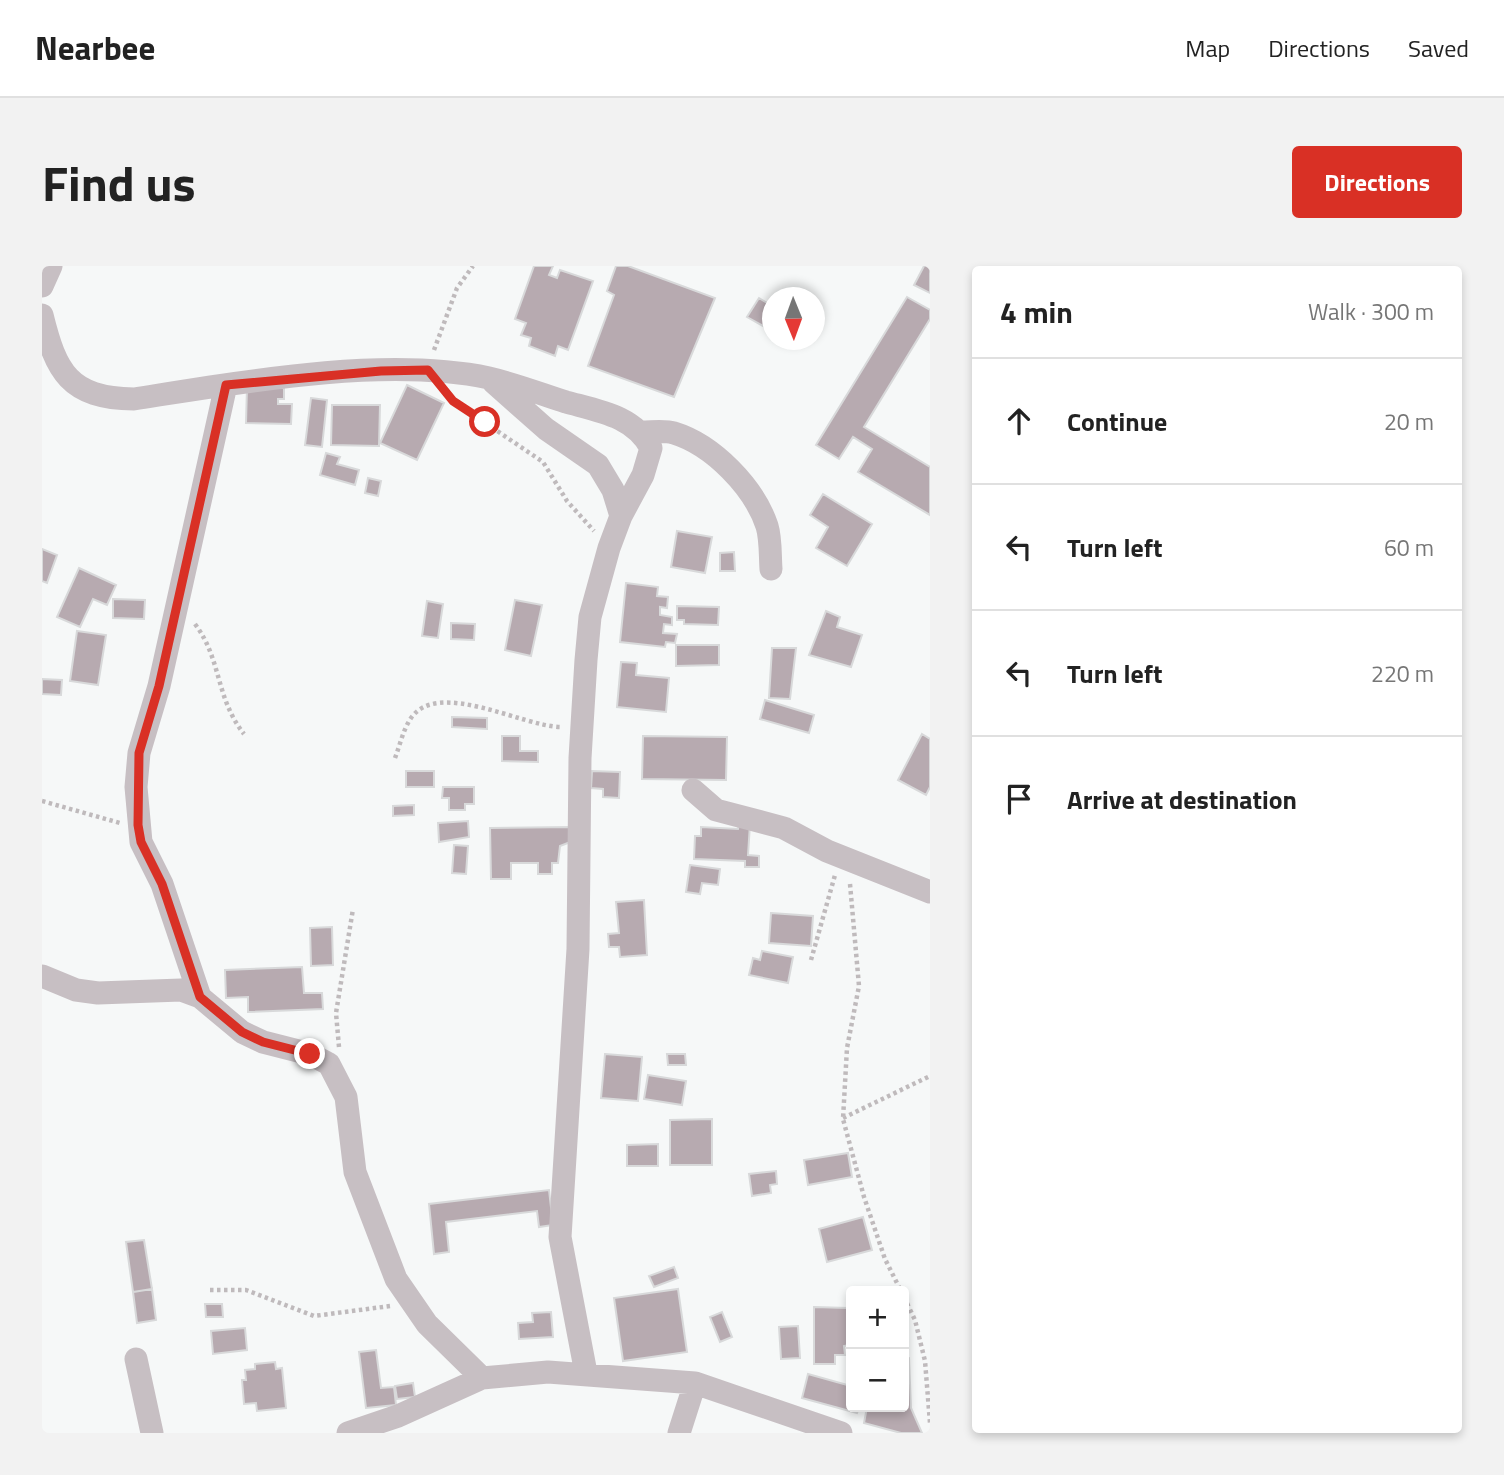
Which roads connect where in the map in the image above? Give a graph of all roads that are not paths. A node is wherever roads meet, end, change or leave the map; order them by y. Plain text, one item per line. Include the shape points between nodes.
1 (51, 266) edge
2 (42, 286) edge
3 (42, 315) edge
4 (490, 378) junction
5 (226, 385) junction
6 (642, 432) junction
7 (621, 516) junction
8 (771, 569) dead end
9 (693, 790) dead end
10 (930, 892) edge
11 (42, 976) edge
12 (200, 997) junction
13 (136, 1359) dead end
14 (586, 1373) junction
15 (482, 1378) junction
16 (695, 1383) junction
17 (152, 1433) edge
18 (348, 1433) edge
19 (679, 1433) edge
20 (841, 1433) edge

1 - 2 street
3 - 5 street via 51,354 61,372 90,391 114,399 134,399
4 - 5 street via 428,370 381,371
4 - 6 street via 612,415
4 - 7 street via 546,429 598,465
5 - 12 street via 178,605 139,753 141,842 162,884
6 - 7 street via 651,449
6 - 8 street via 672,432 701,444 729,470 755,499 768,528
7 - 14 street via 590,617 582,727 579,949 560,1237
9 - 10 street via 716,810 784,828
11 - 12 street via 87,991 181,990
12 - 15 street via 242,1032 329,1064 346,1097 355,1172 396,1279 412,1304
13 - 17 street
14 - 15 street
14 - 16 street
15 - 18 street
16 - 19 street
16 - 20 street

